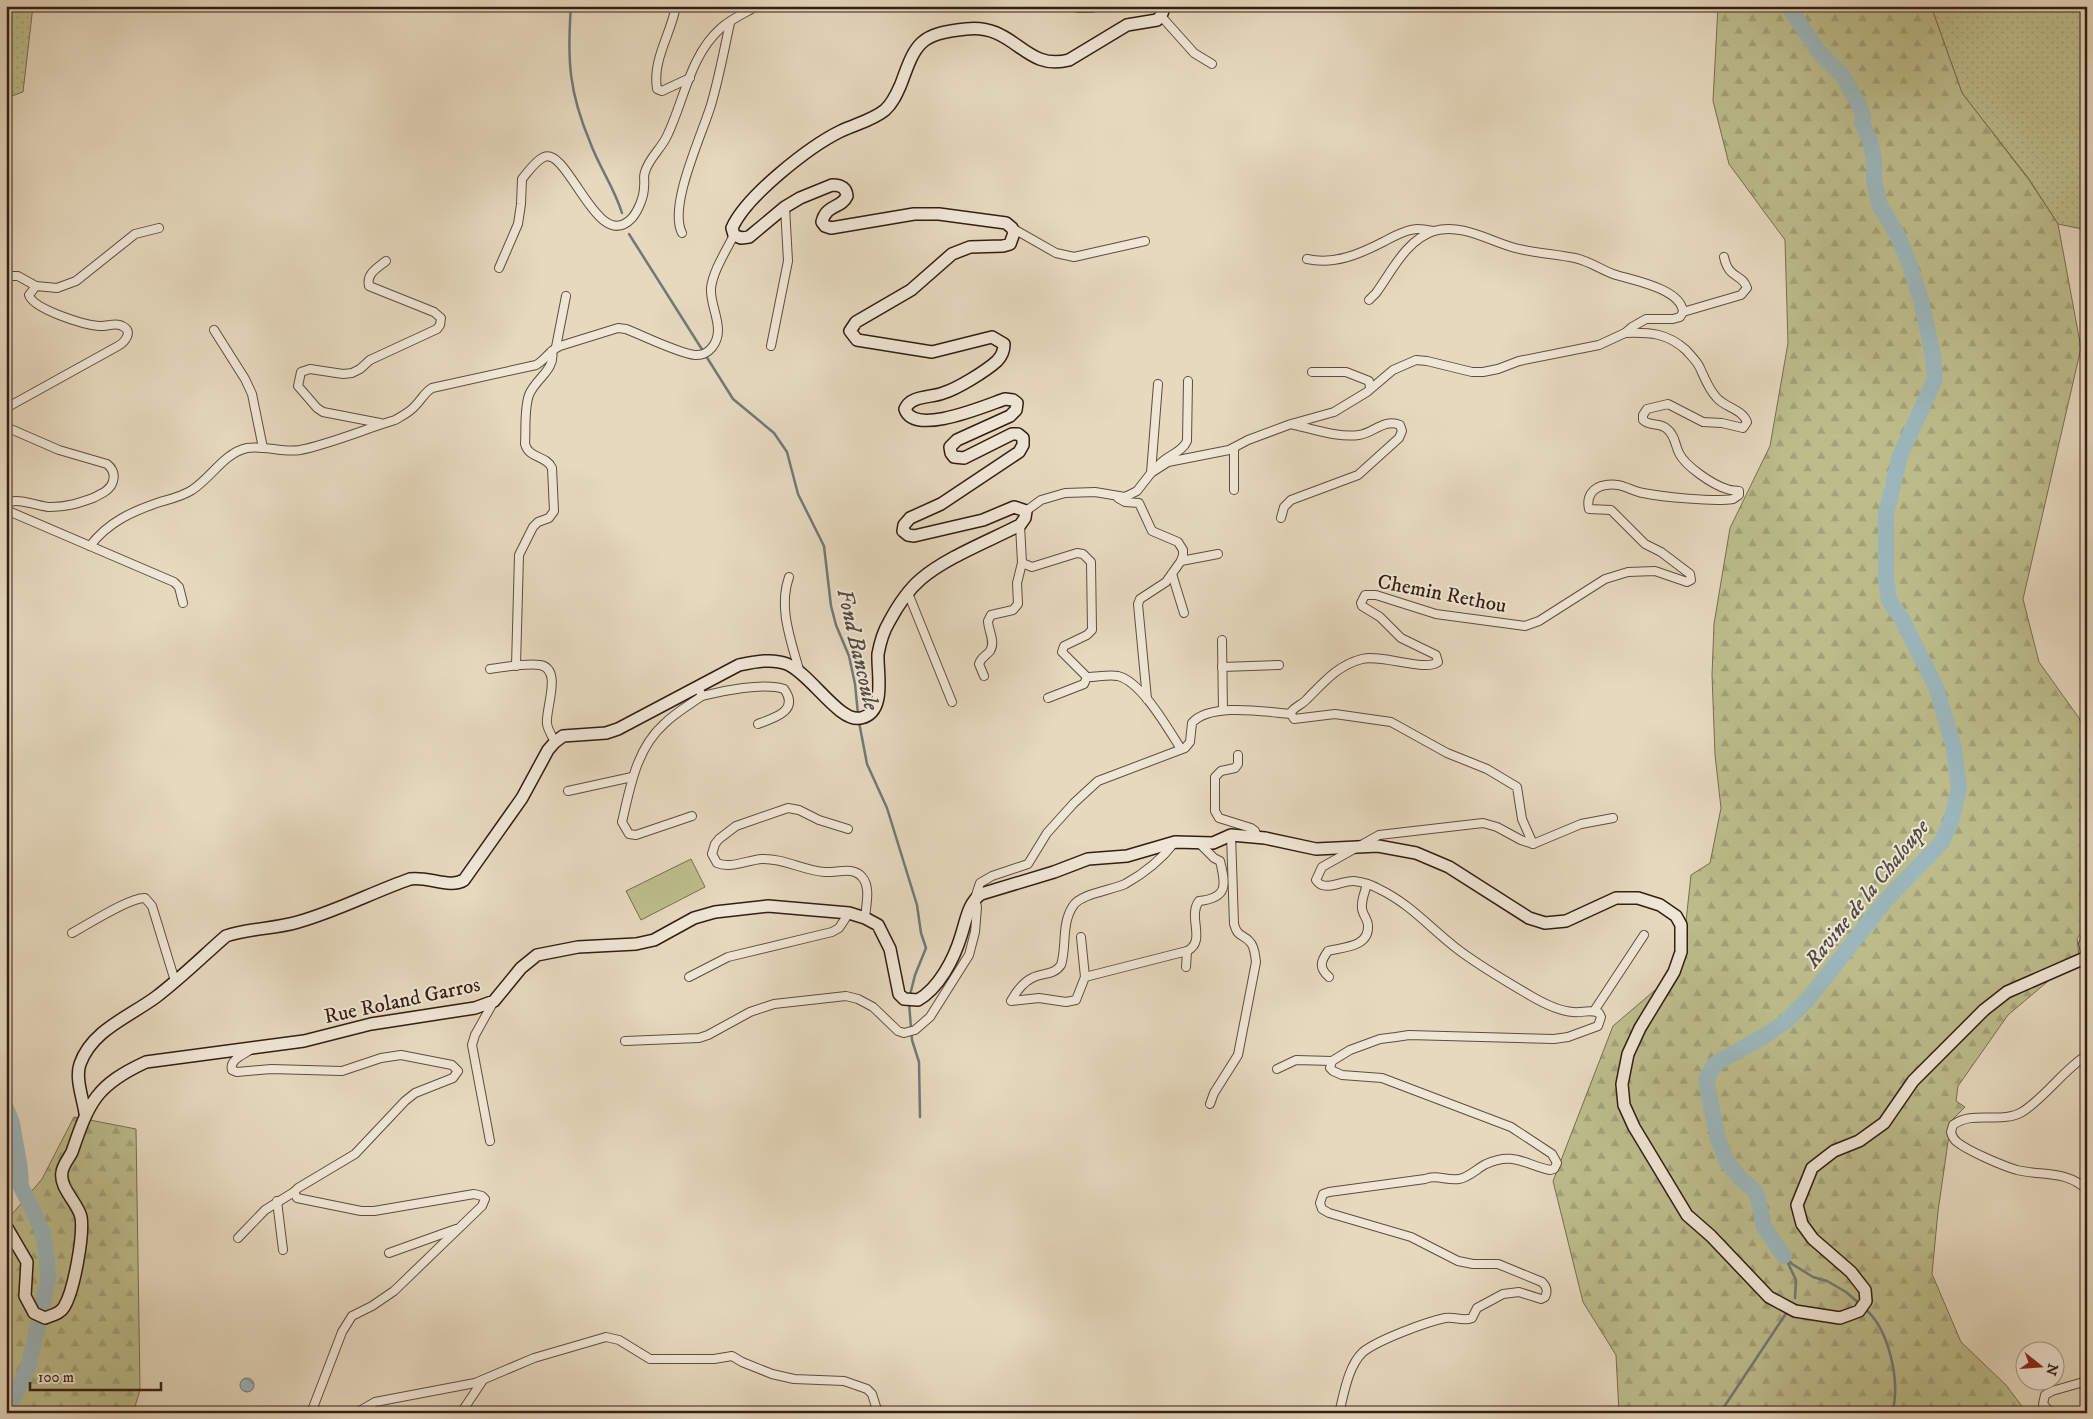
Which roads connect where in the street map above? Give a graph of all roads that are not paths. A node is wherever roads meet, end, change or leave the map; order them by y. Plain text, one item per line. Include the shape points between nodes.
1 (676, 6) edge
2 (757, 6) edge
3 (1078, 6) edge
4 (1092, 6) edge
5 (1163, 11) edge
6 (730, 22) junction
7 (1212, 64) dead end
8 (690, 78) junction
9 (785, 207) junction
10 (159, 228) dead end
11 (1012, 228) junction
12 (1435, 231) junction
13 (682, 233) dead end
14 (734, 235) junction
15 (1145, 241) dead end
16 (1724, 257) dead end
17 (1307, 259) dead end
18 (386, 261) dead end
19 (499, 268) dead end
20 (6, 276) edge
21 (36, 286) junction
22 (566, 296) dead end
23 (1369, 300) dead end
24 (1683, 312) junction
25 (214, 330) dead end
26 (1625, 333) junction
27 (771, 346) dead end
28 (554, 349) junction
29 (1312, 372) dead end
30 (1188, 381) dead end
31 (1158, 384) dead end
32 (1370, 388) junction
33 (6, 408) edge
34 (383, 424) junction
35 (1291, 424) junction
36 (6, 427) edge
37 (263, 448) junction
38 (1234, 448) junction
39 (1154, 471) junction
40 (1234, 490) dead end
41 (1111, 495) junction
42 (6, 504) edge
43 (6, 510) edge
44 (1026, 512) junction
45 (1281, 518) dead end
46 (1020, 525) junction
47 (90, 546) junction
48 (1218, 554) dead end
49 (1181, 561) junction
50 (1022, 563) junction
51 (1172, 574) junction
52 (789, 577) dead end
53 (908, 594) junction
54 (183, 603) dead end
55 (1184, 612) dead end
56 (1222, 640) dead end
57 (1279, 664) dead end
58 (516, 666) junction
59 (1222, 667) junction
60 (490, 669) dead end
61 (799, 670) junction
62 (984, 676) dead end
63 (1087, 677) junction
64 (700, 692) junction
65 (1048, 698) dead end
66 (1147, 699) junction
67 (952, 702) dead end
68 (1223, 710) junction
69 (1291, 714) junction
70 (758, 724) dead end
71 (555, 742) junction
72 (1181, 749) junction
73 (1238, 755) dead end
74 (632, 777) junction
75 (568, 791) dead end
76 (692, 816) dead end
77 (1613, 818) dead end
78 (848, 829) dead end
79 (1231, 835) junction
80 (1257, 836) junction
81 (1174, 842) junction
82 (1199, 843) junction
83 (1533, 844) junction
84 (1360, 847) junction
85 (1367, 884) junction
86 (975, 898) junction
87 (849, 914) junction
88 (865, 918) junction
89 (72, 933) dead end
90 (2087, 933) edge
91 (1644, 935) dead end
92 (1081, 937) dead end
93 (1186, 951) junction
94 (2087, 957) edge
95 (1186, 967) dead end
96 (689, 977) dead end
97 (1085, 977) junction
98 (1329, 977) dead end
99 (175, 981) junction
100 (494, 1001) junction
101 (1594, 1011) junction
102 (625, 1041) dead end
103 (256, 1047) junction
104 (2087, 1055) edge
105 (1332, 1061) junction
106 (1277, 1069) dead end
107 (1210, 1104) dead end
108 (85, 1113) junction
109 (490, 1141) dead end
110 (2087, 1190) edge
111 (294, 1192) junction
112 (277, 1201) junction
113 (6, 1226) edge
114 (459, 1228) junction
115 (238, 1238) dead end
116 (283, 1250) dead end
117 (389, 1253) dead end
118 (483, 1380) junction
119 (2087, 1381) edge
120 (311, 1413) edge
121 (356, 1413) edge
122 (461, 1413) edge
123 (878, 1413) edge
124 (1339, 1413) edge
125 (2050, 1413) edge

1 - 8 street via 662,48 657,89 662,91
2 - 6 street
3 - 4 main road
5 - 7 street via 1194,53
5 - 14 main road via 1157,20 1127,25 1060,63 1042,61 1011,39 982,28 931,35 919,43 896,95 886,109 829,138 787,166 736,219 732,228
6 - 8 street via 699,55
6 - 13 street via 711,104 681,197 678,218
8 - 19 street via 667,136 644,173 645,187 632,217 617,224 598,217 560,163 549,156 544,157 522,179 518,224
9 - 11 main road via 800,198 838,185 843,186 847,196 823,216 822,222 831,228 914,214 1006,223
9 - 14 main road via 749,237
9 - 27 street via 788,261
10 - 21 street via 135,234 76,281 57,288
11 - 15 street via 1056,253 1074,257
11 - 44 main road via 1014,237 1010,244 970,247 952,254 911,290 856,322 850,332 857,340 922,352 942,351 992,337 1004,344 998,360 957,387 932,397 915,399 906,409 912,417 930,421 956,416 1005,399 1013,400 1017,404 1016,410 1010,416 957,440 950,447 950,453 964,458 1012,434 1023,438 1023,445 1019,452 965,489 910,518 903,531 914,536 983,520 1014,507
12 - 17 street via 1416,229 1335,261
12 - 23 street via 1412,243
12 - 24 street via 1453,229 1518,249 1589,262 1611,274 1666,291 1677,299
14 - 28 street via 712,283 718,330 715,345 710,351 696,355 618,328
16 - 24 street via 1729,271 1746,282 1747,288 1741,295
18 - 34 street via 371,274 369,286 434,312 441,318 440,325 370,360 352,373 310,369 301,372 298,381 301,391 323,412
20 - 21 street via 18,276
21 - 33 street via 29,295 34,304 80,323 124,326 128,336 125,342
22 - 28 street
24 - 26 street via 1673,319 1646,320
25 - 37 street via 252,394
26 - 32 street via 1585,349 1519,361 1483,372 1416,360 1393,370
26 - 69 street, Chemin Rethou via 1646,332 1671,338 1694,358 1706,384 1717,398 1741,413 1746,422 1739,428 1722,423 1708,424 1668,404 1647,409 1643,415 1648,424 1668,429 1688,465 1718,485 1739,491 1733,499 1655,495 1620,484 1607,485 1590,493 1589,509 1611,510 1645,544 1690,574 1691,580 1687,582 1655,571 1616,575 1525,626 1436,614 1376,595 1366,595 1362,606 1380,617 1401,638 1436,655 1438,662 1429,666 1374,657 1348,664 1331,674
28 - 34 street via 536,364 432,388 408,413
28 - 58 street via 552,363 532,388 528,399 525,444 532,454 550,464 555,506 552,516 533,527 519,555
29 - 32 street via 1346,372 1369,381
30 - 39 street via 1187,442
31 - 39 street
32 - 35 street via 1334,412
34 - 37 street via 302,450
35 - 38 street
35 - 45 street via 1360,435 1392,422 1400,425 1402,431 1399,438 1358,475 1291,500 1284,507
36 - 42 street via 59,450 107,464 113,474 109,489 73,506 50,507 14,501
37 - 47 street via 246,448 238,452 194,489 123,518 100,534
38 - 39 street via 1180,459
38 - 40 street
39 - 41 street via 1134,494 1126,497
41 - 44 street via 1065,493 1041,500
41 - 49 street via 1141,505 1152,531 1182,546
43 - 47 street
44 - 46 main road
46 - 50 street
46 - 53 main road via 936,568
47 - 54 street via 174,582 179,587
48 - 49 street
49 - 51 street
50 - 62 street via 1017,583 1018,604 1013,610 991,615 988,621 992,644 979,664
50 - 63 street via 1032,567 1078,553 1091,562 1092,630 1062,650
51 - 55 street
51 - 66 street via 1138,604
52 - 61 street via 784,603
53 - 61 main road via 883,635 878,695 875,709 870,714 854,719 841,713
53 - 67 street
56 - 59 street
57 - 59 street
58 - 60 street
58 - 71 street via 540,665 551,673 547,723
59 - 68 street
61 - 64 main road via 786,663 769,661 739,665
63 - 65 street via 1084,684
63 - 66 street via 1118,676
64 - 70 street via 784,689 789,702 787,710
64 - 71 main road via 618,729 563,736
64 - 74 street via 663,725 643,752
66 - 72 street
68 - 69 street
68 - 72 street via 1196,719 1191,727 1190,742
69 - 83 street via 1299,720 1335,714 1391,722 1446,753 1510,781 1517,787 1522,818
71 - 99 main road via 522,798 460,883 420,877 410,879 299,922 226,936
72 - 86 street via 1098,781 1047,833 1028,864 984,879
73 - 80 street via 1236,768 1221,771 1215,777 1215,811 1219,818 1251,828
74 - 75 street
74 - 76 street via 622,822 629,834 636,836
77 - 83 street via 1581,824
78 - 88 street via 788,808 736,826 719,839 712,854 717,863 726,866 762,859 824,872 853,871 865,883
79 - 80 main road
79 - 82 main road via 1213,843
79 - 107 street via 1234,924 1238,934 1254,947 1256,962 1238,1055
80 - 84 main road via 1316,849
81 - 82 main road
81 - 86 main road via 1134,854 1079,861
81 - 97 street via 1162,858 1132,879 1077,900 1066,924 1061,965 1052,973 1031,978 1011,1001 1039,998 1066,1002 1076,1000
82 - 93 street via 1220,861 1224,884 1221,893 1213,900 1197,904 1194,912 1197,938 1195,945
83 - 84 street via 1483,824 1379,835
84 - 85 street via 1322,867 1316,880 1322,886 1347,881
84 - 94 main road via 1400,849 1432,860 1512,909 1544,923 1566,921 1606,901 1625,897 1650,901 1670,910 1681,925 1681,952 1674,972 1628,1054 1622,1084 1624,1105 1634,1128 1687,1215 1769,1297 1795,1311 1840,1318 1859,1311 1866,1300 1864,1290 1851,1272 1813,1239 1802,1224 1797,1205 1812,1168 1884,1123 1913,1081 1984,1010 2007,992
85 - 98 street via 1361,905 1368,926 1367,936 1364,941 1328,952 1321,964 1322,971
85 - 101 street via 1392,896 1459,950 1533,998 1574,1013
86 - 88 main road, Rue Roland Garros via 950,962 931,990 918,1000 904,999 899,994 885,936 878,925
86 - 102 street via 976,932 969,955 930,1017 916,1030 898,1031 873,1007 846,996 774,1004 750,1012 699,1038
87 - 88 main road, Rue Roland Garros
87 - 96 street via 832,932 728,956
87 - 100 main road, Rue Roland Garros via 768,906 745,908 694,918 654,940 578,947 537,955 521,968
89 - 99 street via 120,907 145,898 152,906
90 - 94 street via 2084,944
91 - 101 street
92 - 97 street
93 - 95 street
93 - 97 street
99 - 108 main road via 98,1036 88,1048 79,1066
100 - 103 main road, Rue Roland Garros via 474,1008 371,1024 304,1041
100 - 109 street via 474,1035 472,1045
101 - 105 street via 1601,1017 1598,1026 1562,1038 1409,1035 1350,1050
103 - 108 main road, Rue Roland Garros via 146,1062 125,1071 99,1092
103 - 111 street via 232,1062 232,1070 342,1071 380,1058 401,1055 452,1065 458,1072 453,1078 415,1093 355,1154
104 - 110 street via 2022,1111 2007,1116 1965,1119 1953,1125 1951,1132 1957,1143 2010,1167 2065,1176
105 - 106 street via 1296,1060
105 - 124 street via 1330,1068 1337,1074 1382,1078 1511,1127 1552,1154 1556,1163 1550,1170 1523,1160 1503,1159 1492,1161 1459,1179 1435,1176 1323,1194 1320,1203 1329,1213 1411,1237 1466,1264 1498,1264 1542,1282 1547,1292 1541,1299 1519,1292 1503,1294 1477,1308 1472,1318 1434,1320 1364,1352 1348,1379
108 - 113 main road, Rue Roland Garros via 62,1171 62,1180 81,1216 81,1238 70,1294 57,1314 45,1318 34,1313 24,1289 27,1262
111 - 112 street
111 - 114 street via 302,1200 361,1211 474,1194 482,1196 484,1204
112 - 115 street
112 - 116 street
114 - 117 street
114 - 120 street via 394,1291 352,1316 342,1332
118 - 121 street via 375,1402
118 - 122 street
118 - 123 street via 534,1358 612,1337 650,1359 732,1356 783,1377 856,1384 872,1394
119 - 125 street via 2045,1395 2043,1404

